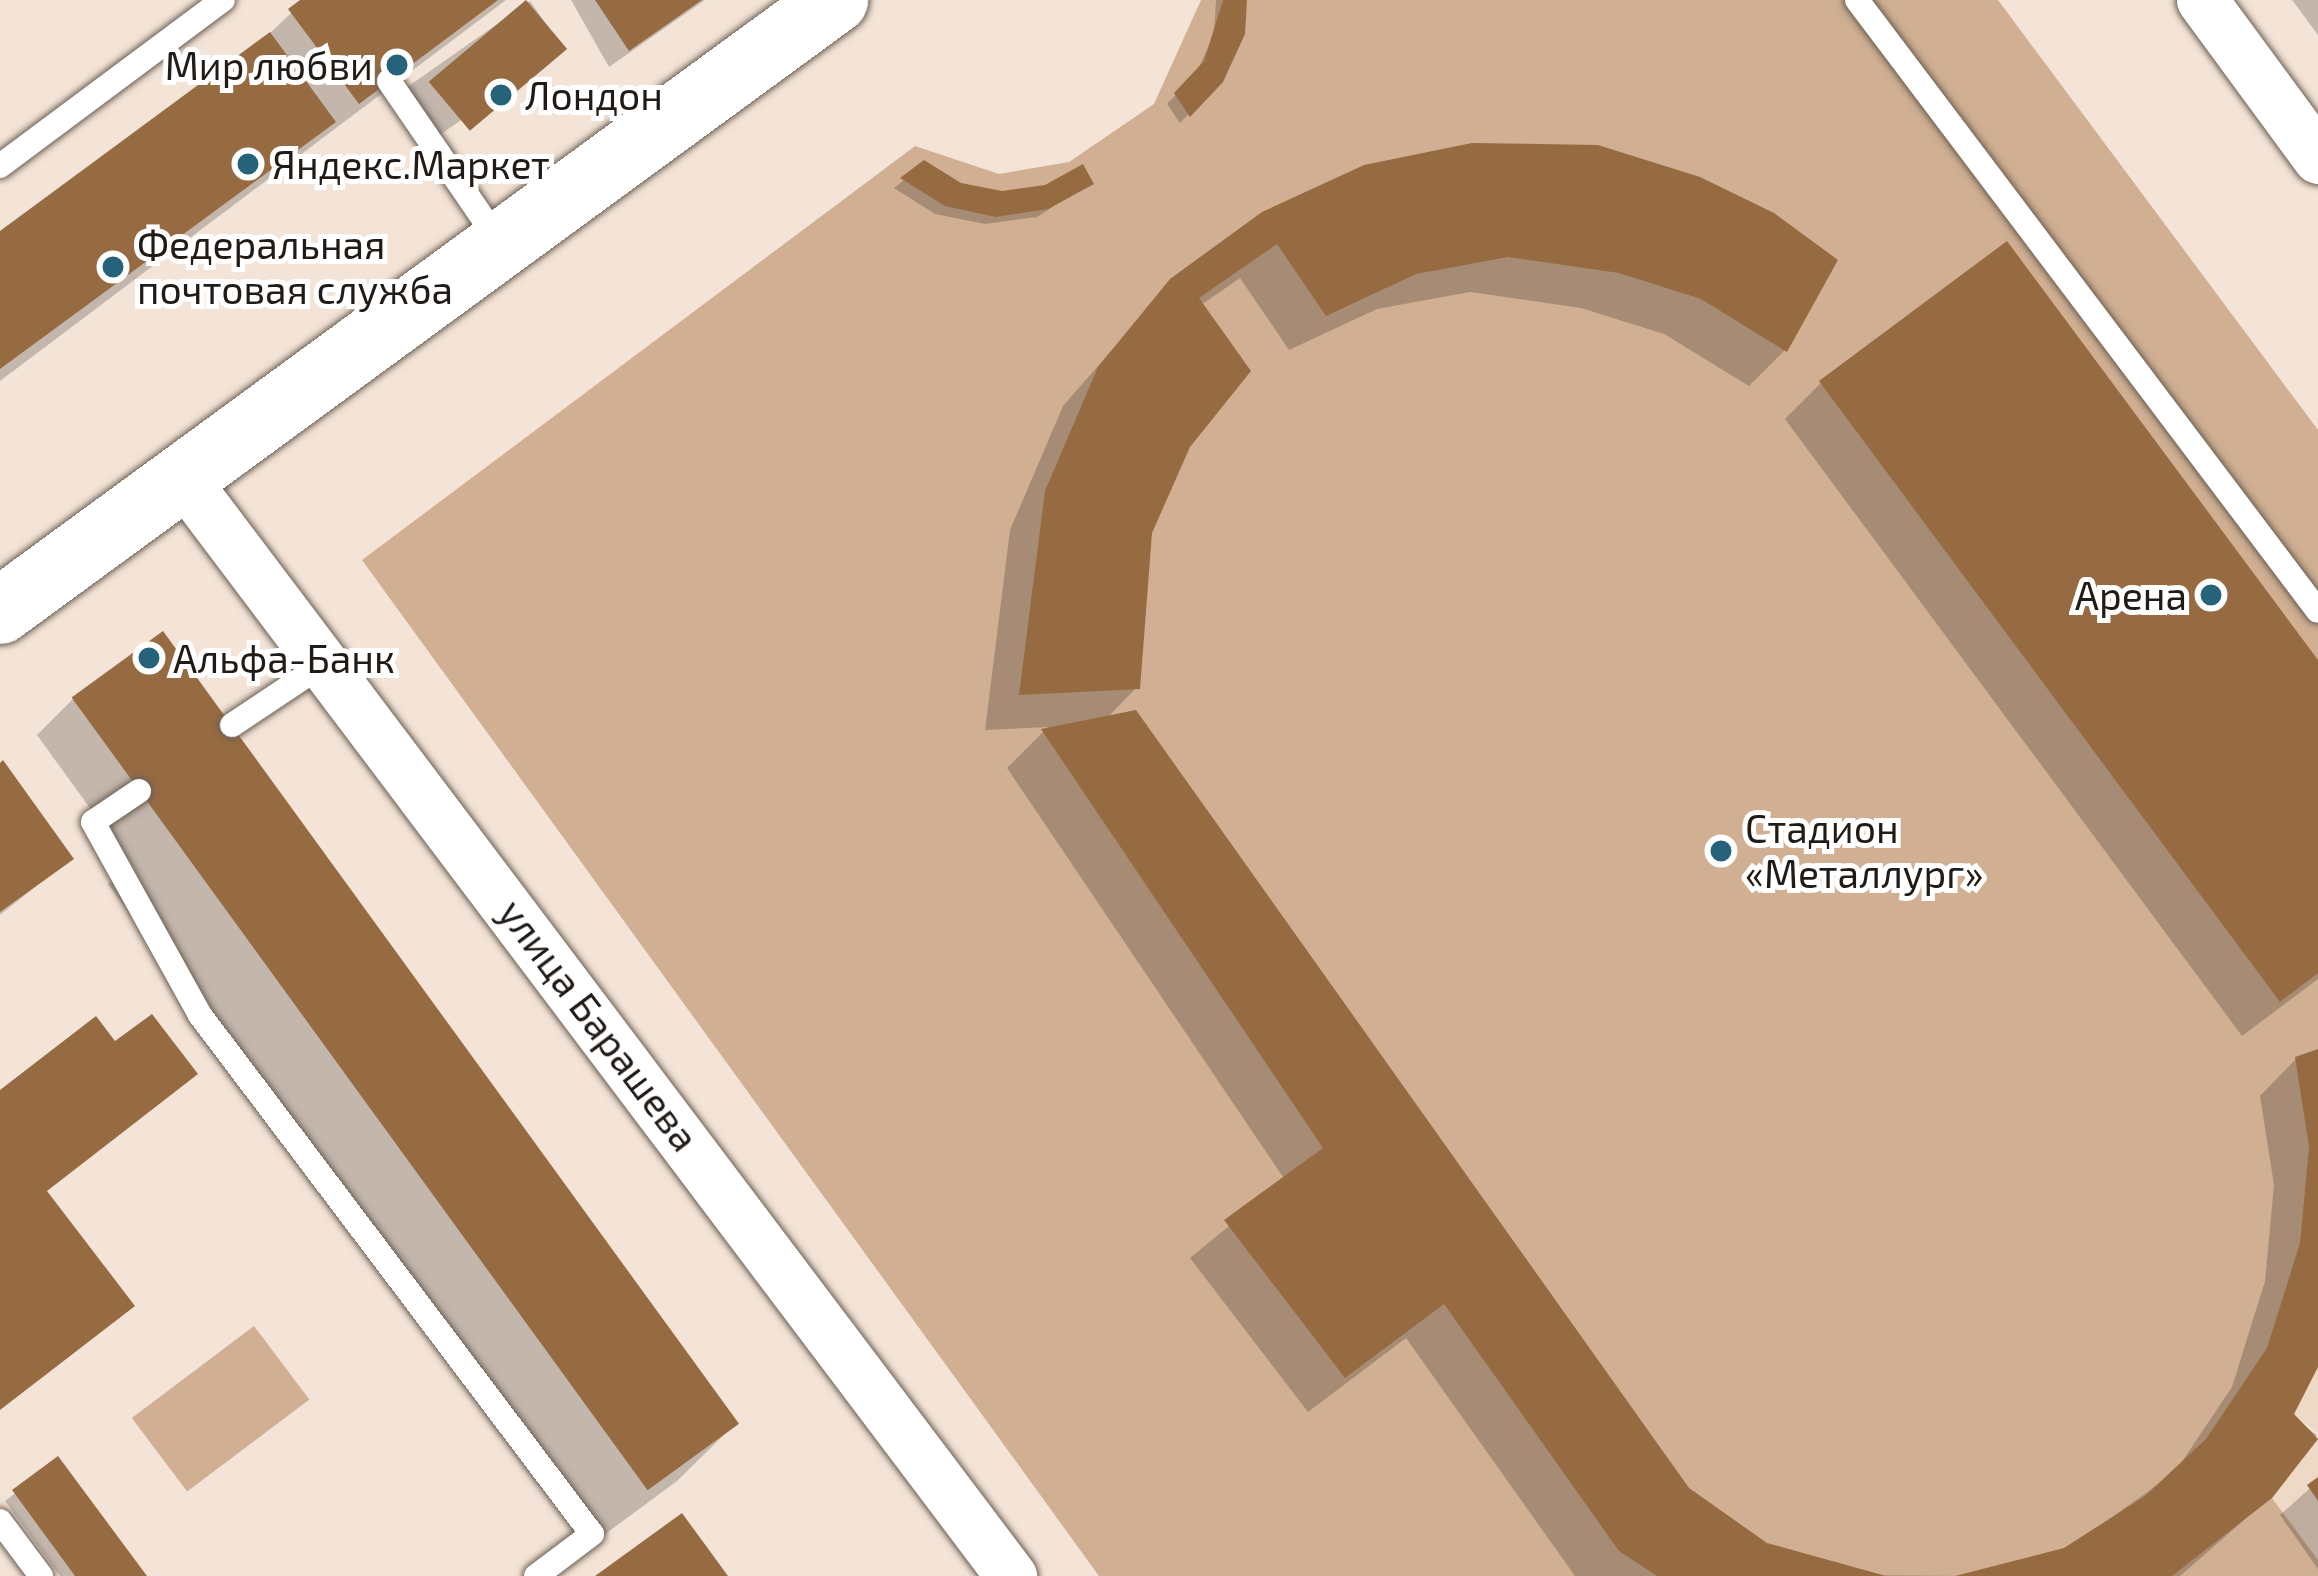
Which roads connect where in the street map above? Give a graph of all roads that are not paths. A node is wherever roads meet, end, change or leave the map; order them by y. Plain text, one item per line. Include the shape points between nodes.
1 (223, 0) edge
2 (835, 0) edge
3 (1857, 0) edge
4 (2202, 0) edge
5 (389, 82) dead end
6 (2318, 158) edge
7 (0, 166) edge
8 (501, 244) junction
9 (182, 477) junction
10 (0, 610) edge
11 (2318, 611) edge
12 (328, 661) junction
13 (232, 724) dead end
14 (140, 791) dead end
15 (0, 1520) edge
16 (996, 1571) edge
17 (41, 1576) edge
18 (536, 1576) edge

1 - 7 lane
2 - 8 main road
3 - 11 lane
4 - 6 street
5 - 8 lane
8 - 9 main road
9 - 10 main road
9 - 12 street, улица Барашева
12 - 13 lane
12 - 16 street, улица Барашева
14 - 18 lane via 93,822 200,1015 592,1534
15 - 17 lane

